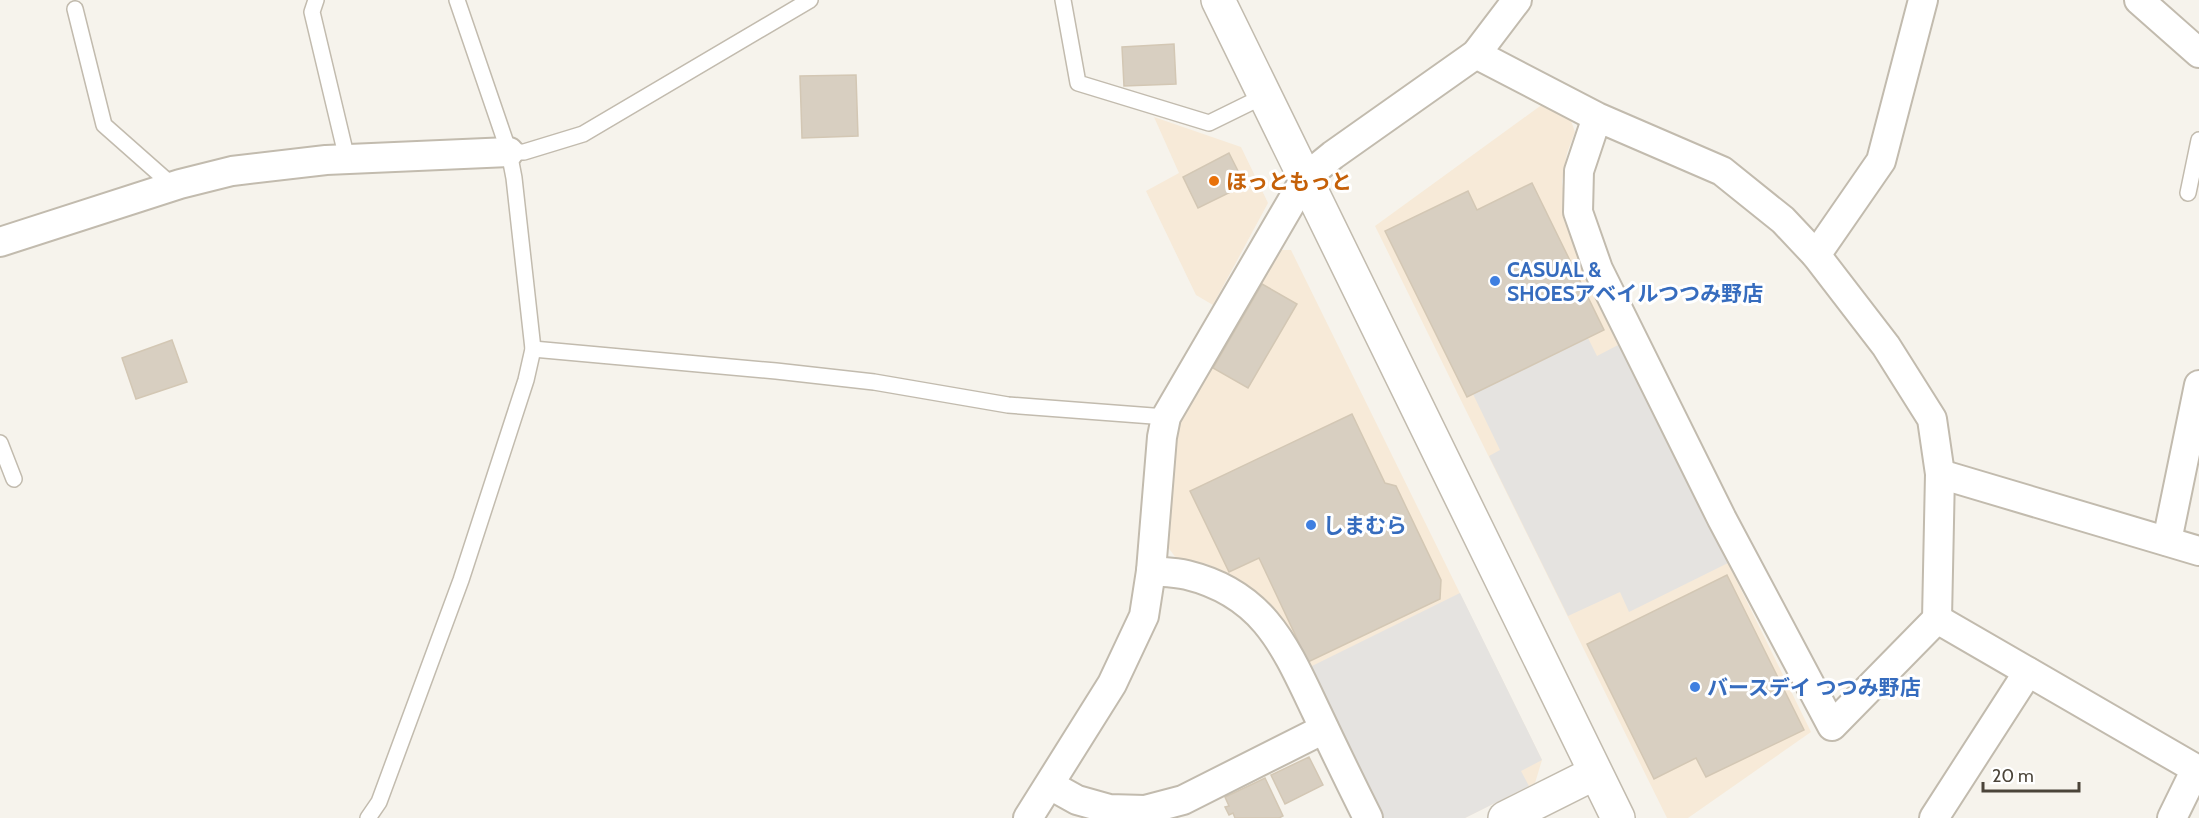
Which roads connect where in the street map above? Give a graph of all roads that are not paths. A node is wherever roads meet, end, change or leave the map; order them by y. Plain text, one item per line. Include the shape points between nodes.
1 (316, 0) edge
2 (457, 0) edge
3 (810, 0) edge
4 (1063, 0) edge
5 (1218, 0) edge
6 (1517, 0) edge
7 (1923, 0) edge
8 (2139, 0) edge
9 (75, 9) dead end
10 (2199, 53) edge
11 (1476, 54) junction
12 (1266, 95) junction
13 (1597, 117) junction
14 (2199, 140) edge
15 (509, 152) junction
16 (347, 159) junction
17 (1306, 177) junction
18 (173, 186) junction
19 (2188, 193) dead end
20 (0, 242) edge
21 (1816, 255) junction
22 (533, 349) junction
23 (2199, 385) edge
24 (1166, 417) junction
25 (0, 443) edge
26 (1940, 474) junction
27 (14, 479) dead end
28 (2167, 541) junction
29 (2199, 551) edge
30 (1150, 571) junction
31 (1937, 618) junction
32 (2028, 672) junction
33 (1324, 729) junction
34 (2198, 770) edge
35 (1595, 773) junction
36 (1050, 785) junction
37 (368, 818) edge
38 (1028, 818) edge
39 (1368, 818) edge
40 (1504, 818) edge
41 (1618, 818) edge
42 (1934, 818) edge
43 (2172, 818) edge

1 - 16 lane via 312,12
2 - 15 lane
3 - 15 lane via 583,134 524,152
4 - 12 lane via 1078,83 1209,123
5 - 12 street
6 - 11 street
7 - 21 street via 1881,161
8 - 10 street
9 - 18 lane via 104,125
11 - 13 street
11 - 17 street
12 - 17 street
13 - 21 street via 1722,171 1782,220
13 - 31 street via 1579,171 1578,212 1598,269 1722,519 1832,726
14 - 19 lane
15 - 16 street
15 - 22 lane
16 - 18 street via 232,171
17 - 24 street
17 - 35 street
18 - 20 street
21 - 26 street via 1886,346 1932,419
22 - 24 lane via 874,382 1008,405
22 - 37 lane via 461,580 379,802
23 - 28 street
24 - 30 street
25 - 27 lane
26 - 28 street
26 - 31 street
28 - 29 street
30 - 33 street via 1185,574 1211,582 1240,598 1265,619 1289,654
30 - 36 street via 1144,616 1112,684
31 - 32 street
32 - 34 street
32 - 42 street
33 - 36 street via 1183,800 1145,810 1109,809 1077,800
33 - 39 street
34 - 43 street
35 - 40 street
35 - 41 street
36 - 38 street

